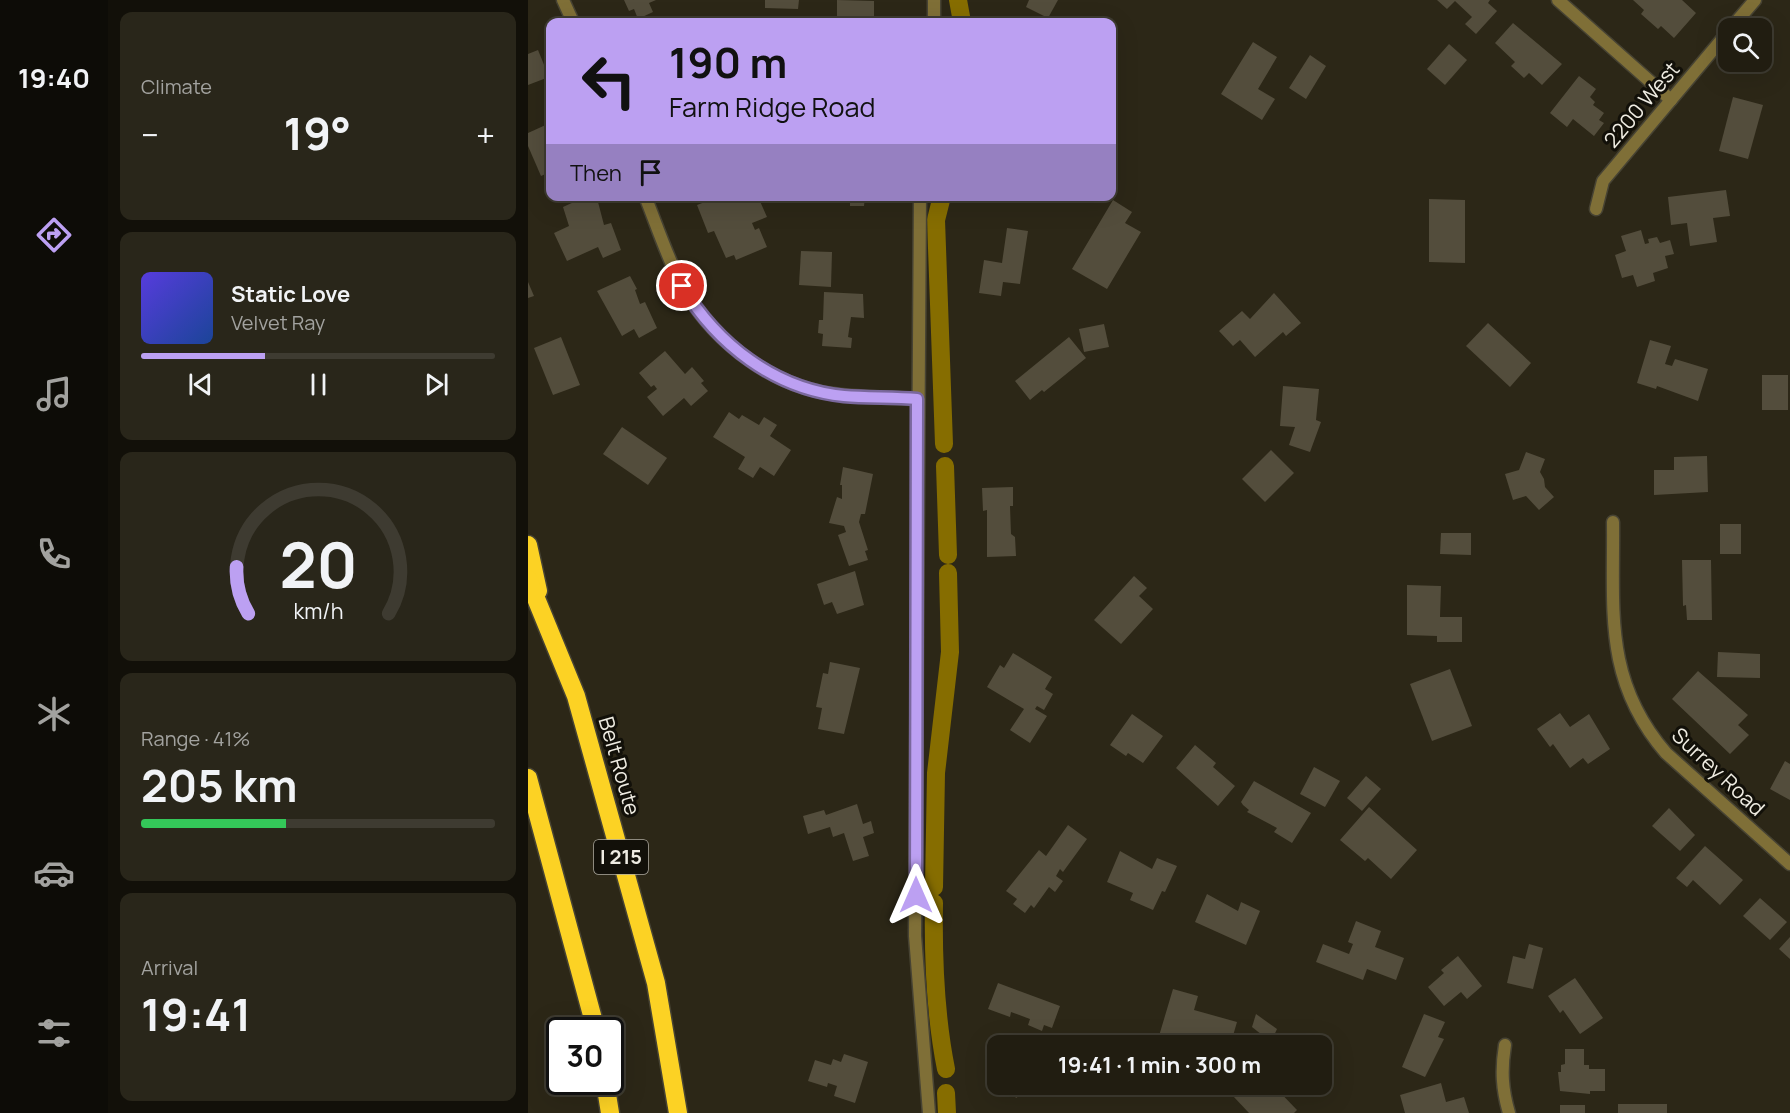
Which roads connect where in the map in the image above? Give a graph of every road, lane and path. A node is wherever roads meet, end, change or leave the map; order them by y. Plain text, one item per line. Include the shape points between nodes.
1 (563, 0) edge
2 (934, 0) edge
3 (1558, 0) edge
4 (1755, 0) edge
5 (571, 18) edge
6 (934, 18) edge
7 (1740, 18) edge
8 (1718, 44) edge
9 (1671, 100) junction
10 (647, 201) edge
11 (920, 201) edge
12 (1596, 208) dead end
13 (917, 399) junction
14 (1613, 522) dead end
15 (528, 545) edge
16 (528, 579) edge
17 (542, 607) junction
18 (528, 778) edge
19 (1790, 864) edge
20 (592, 1017) edge
21 (1505, 1046) dead end
22 (607, 1095) edge
23 (610, 1113) edge
24 (678, 1113) edge
25 (928, 1113) edge
26 (1509, 1113) edge

1 - 5 street
2 - 6 street
3 - 9 street
4 - 7 street
8 - 9 street, 2200 West
9 - 12 street, 2200 West via 1603,181
10 - 13 street via 682,286 711,327 737,351 773,375 819,392
11 - 13 street
13 - 25 street via 915,936
14 - 19 street, Surrey Road via 1613,623 1624,684 1636,711 1666,753
15 - 17 highway
16 - 17 highway, Belt Route / I 215
17 - 24 highway, Belt Route / I 215 via 576,696 656,983
18 - 20 highway
21 - 26 street via 1501,1067
22 - 23 highway

